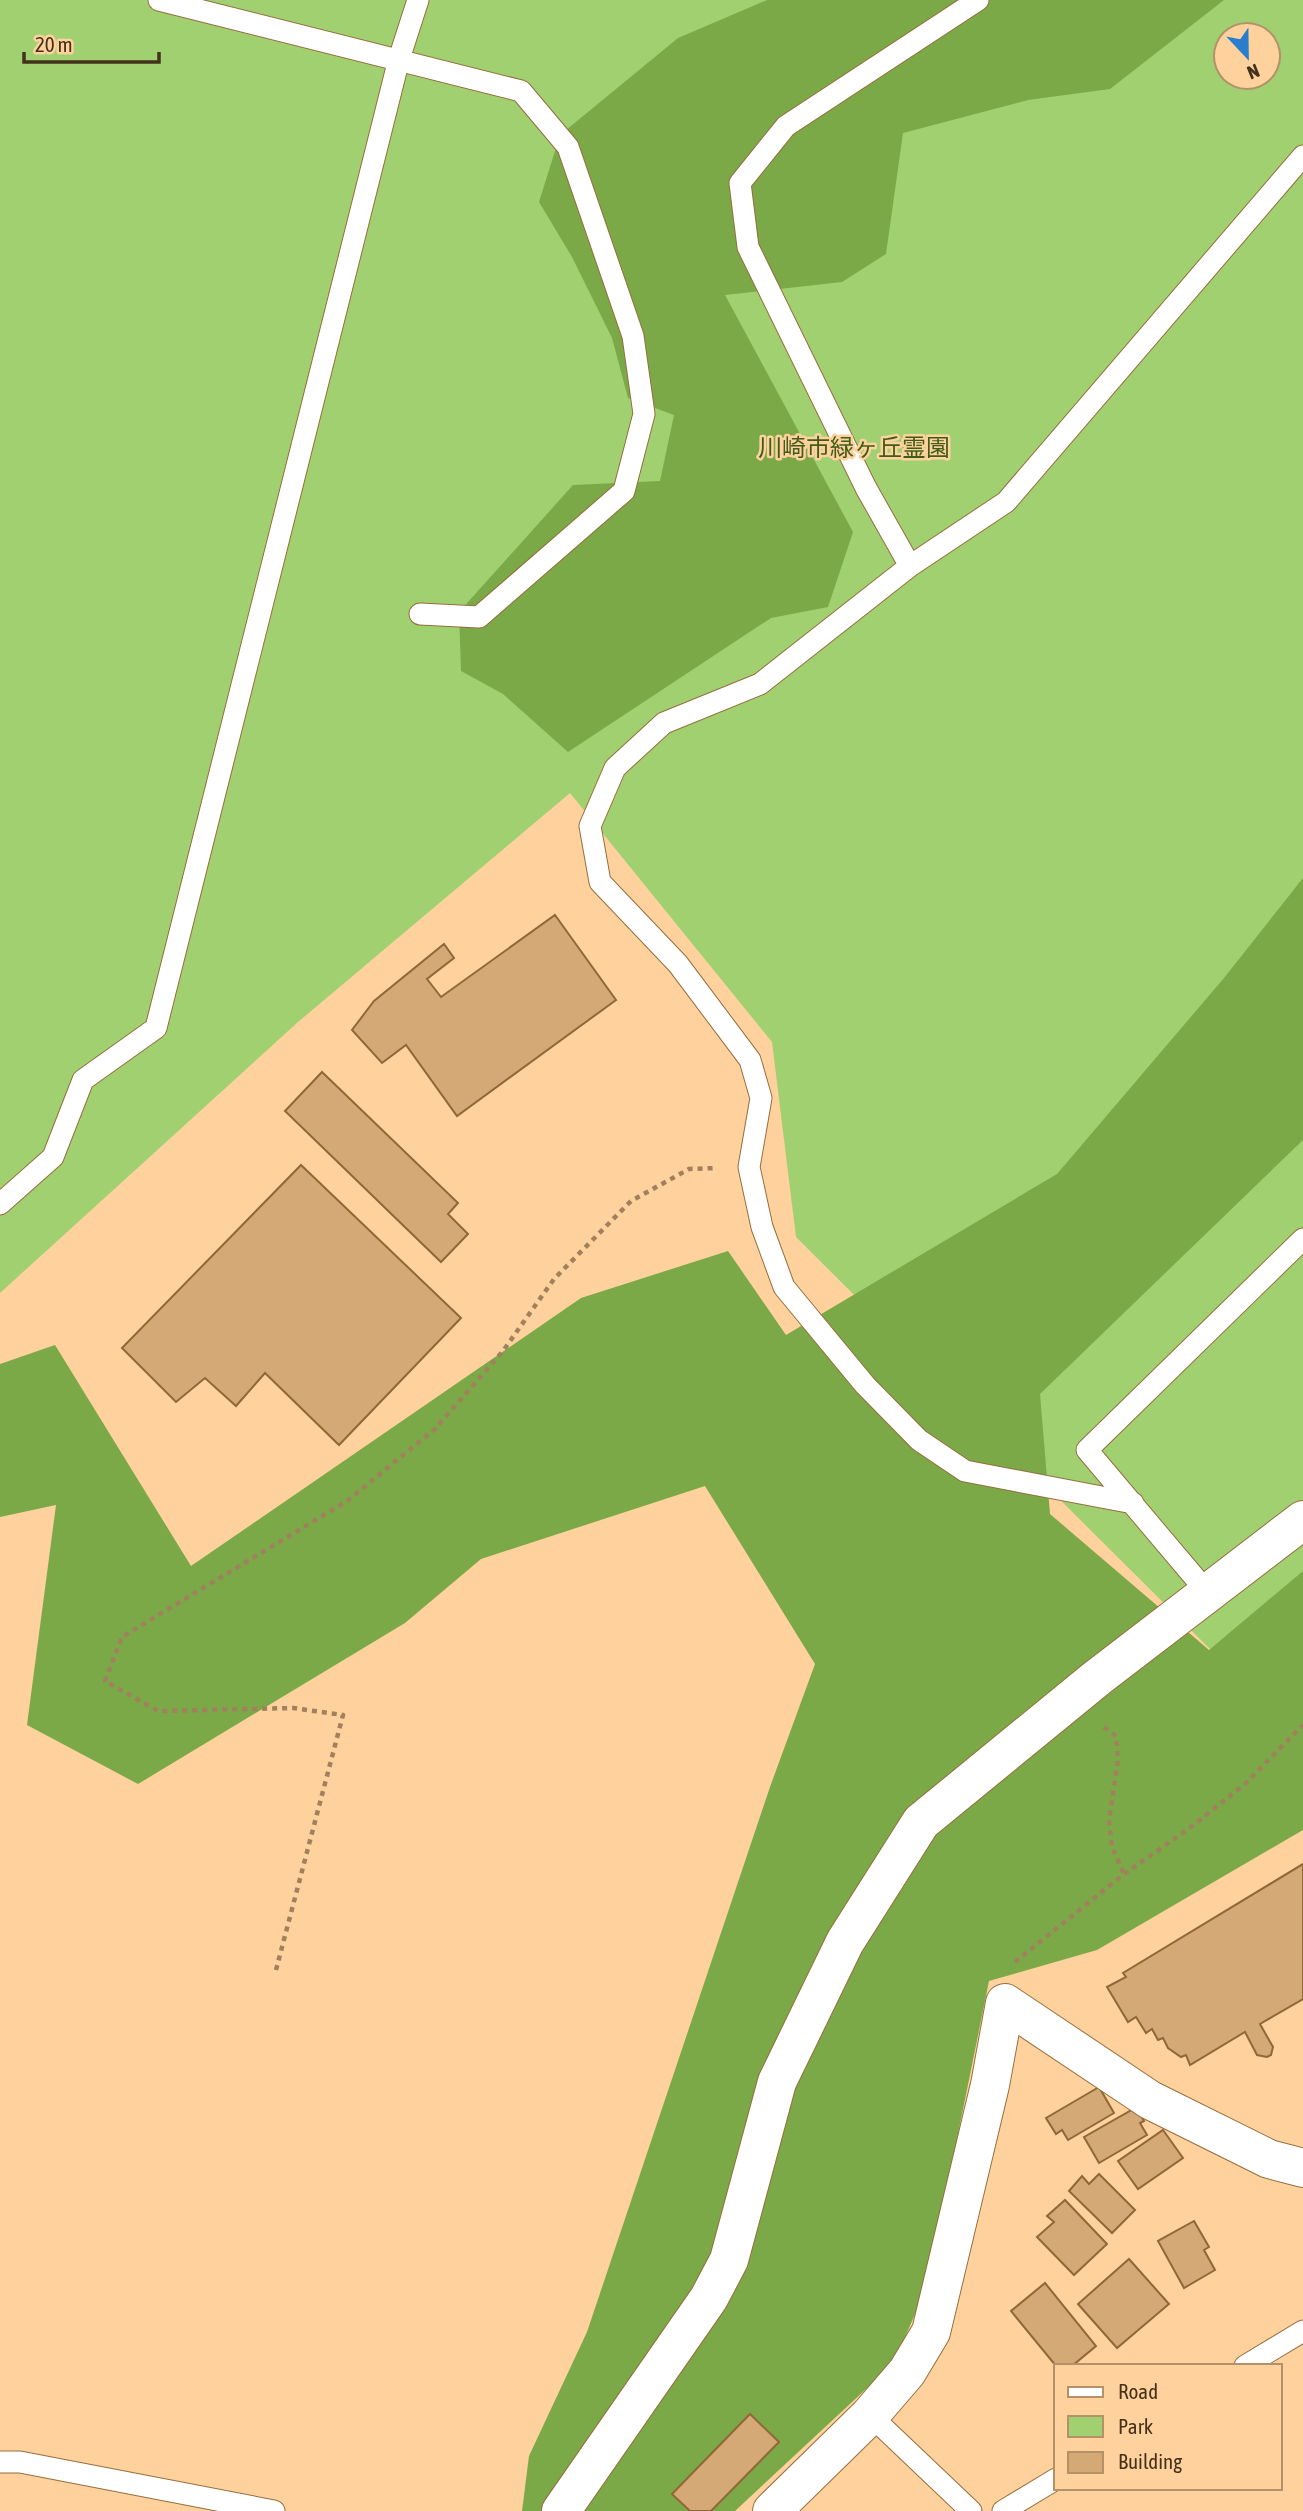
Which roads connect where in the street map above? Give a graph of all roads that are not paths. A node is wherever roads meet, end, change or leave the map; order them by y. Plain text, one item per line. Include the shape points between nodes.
1 (159, 0) edge
2 (418, 0) edge
3 (978, 0) edge
4 (400, 59) junction
5 (1303, 156) edge
6 (910, 566) junction
7 (420, 614) dead end
8 (0, 1204) edge
9 (1303, 1240) edge
10 (1133, 1503) junction
11 (1303, 1520) edge
12 (1207, 1592) junction
13 (1303, 2168) edge
14 (1303, 2331) edge
15 (1248, 2364) edge
16 (870, 2415) junction
17 (0, 2462) edge
18 (1054, 2480) edge
19 (274, 2511) edge
20 (561, 2511) edge
21 (772, 2511) edge
22 (971, 2511) edge
23 (1003, 2511) edge

1 - 4 lane
2 - 4 lane
3 - 6 lane via 786,126 740,183 748,247 866,488
4 - 7 lane via 521,90 568,147 633,336 644,414 624,491 479,617
4 - 8 lane via 156,1028 83,1080 53,1157
5 - 6 lane via 1006,502
6 - 10 lane via 760,684 664,723 615,768 590,826 600,881 678,964 750,1060 761,1098 749,1167 762,1227 785,1287 865,1385 919,1440 965,1471
9 - 10 lane via 1087,1450
10 - 12 lane
11 - 12 street
12 - 20 street via 921,1822 845,1942 777,2082 729,2260 709,2298
13 - 16 street via 1269,2159 1150,2099 1005,2003 931,2332 907,2372
14 - 15 lane
16 - 21 street
16 - 22 lane
17 - 19 lane via 20,2462
18 - 23 lane

